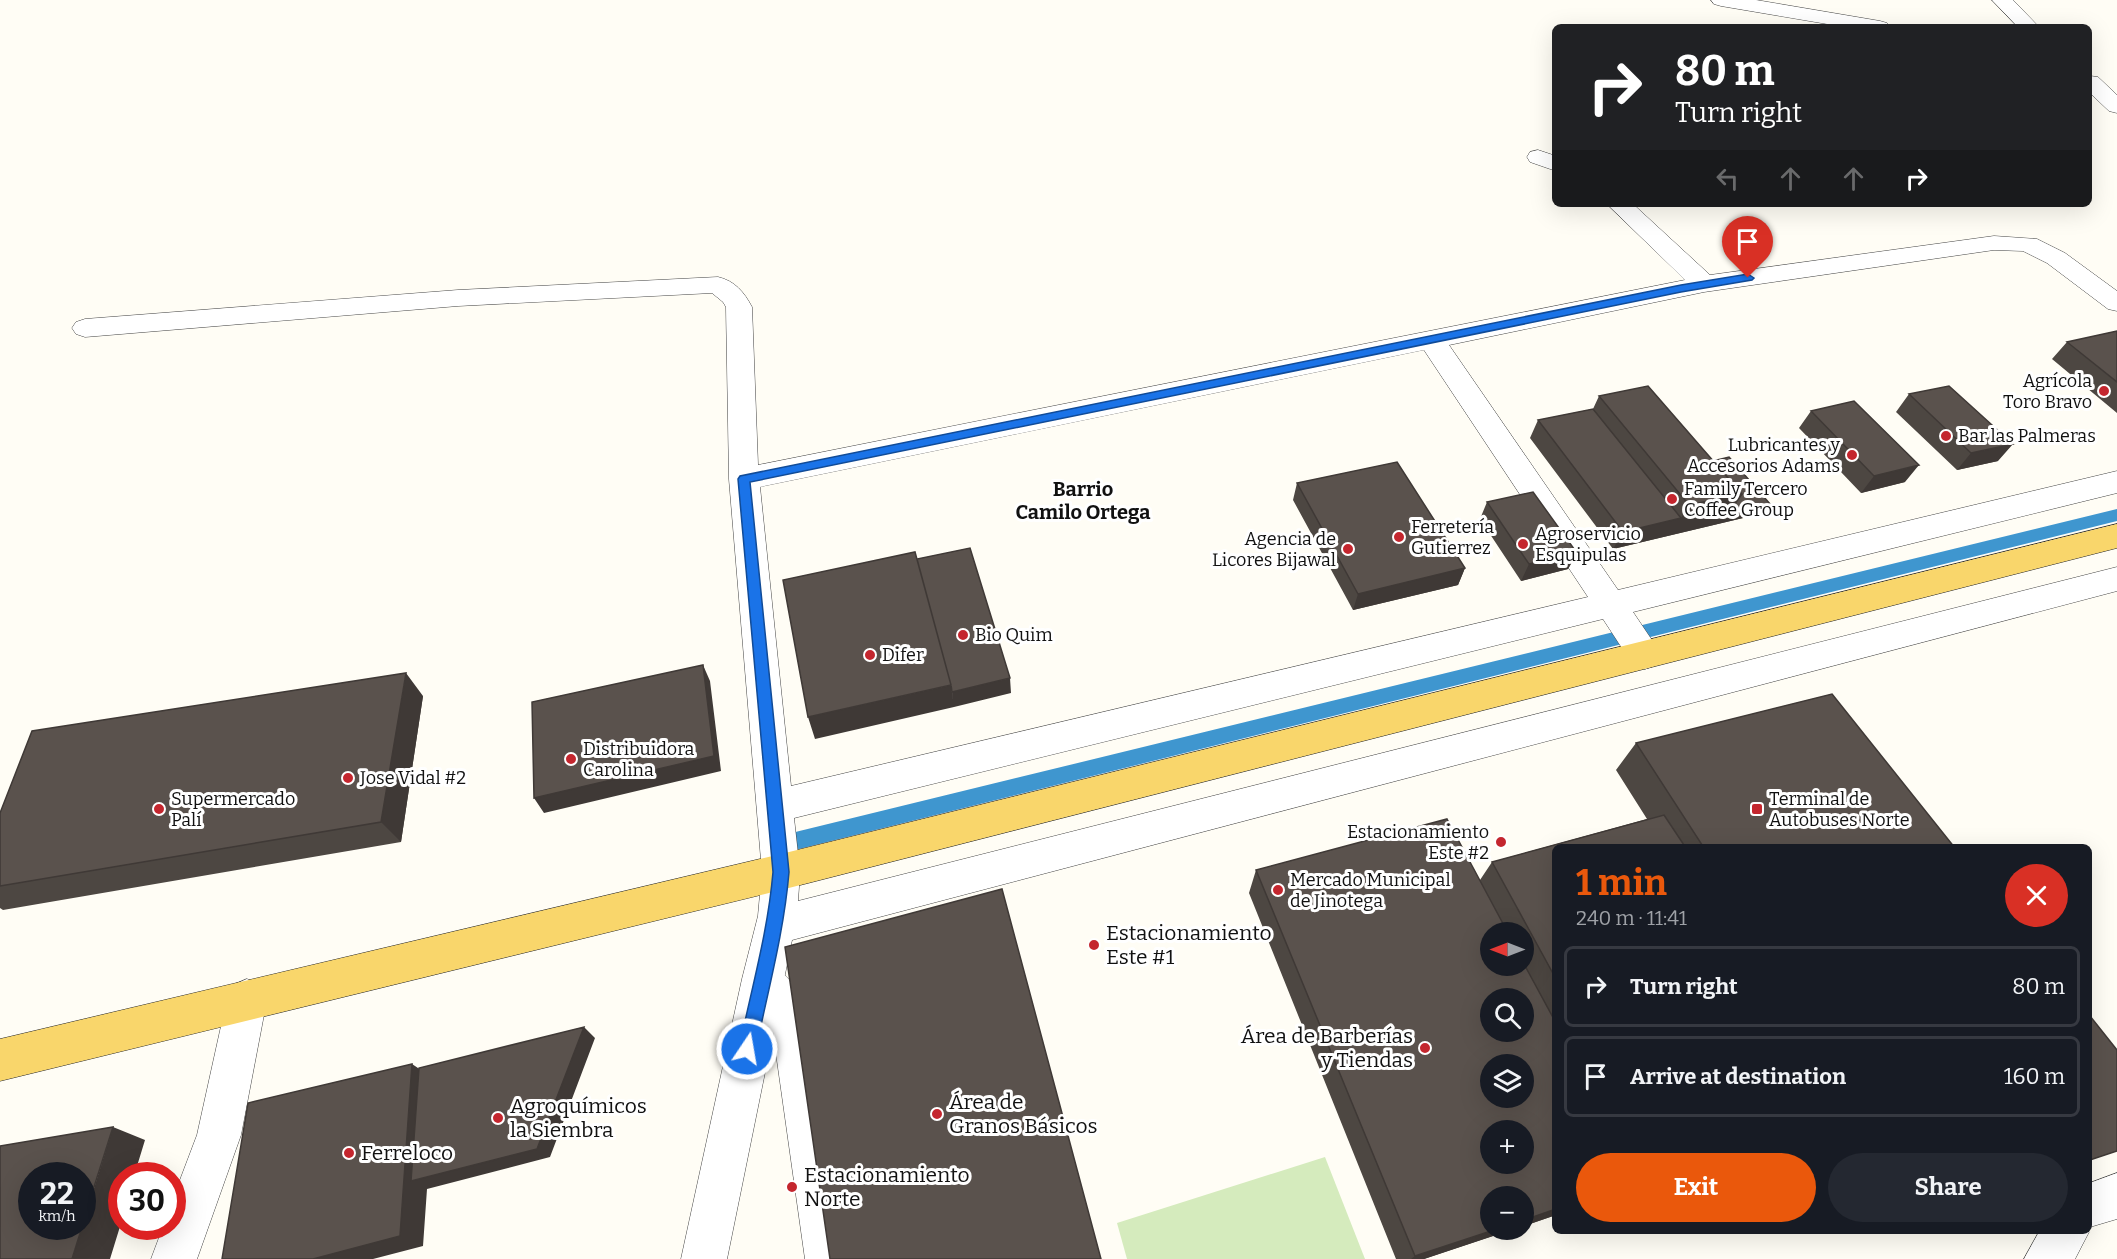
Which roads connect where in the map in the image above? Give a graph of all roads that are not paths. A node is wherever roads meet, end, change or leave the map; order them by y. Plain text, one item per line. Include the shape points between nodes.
1 (1720, 0) edge
2 (2002, 0) edge
3 (1862, 24) edge
4 (2026, 24) edge
5 (2092, 84) edge
6 (2117, 106) edge
7 (1622, 207) edge
8 (1704, 284) junction
9 (2117, 303) edge
10 (85, 328) dead end
11 (1431, 339) junction
12 (744, 479) junction
13 (2117, 482) edge
14 (2117, 536) edge
15 (2117, 579) edge
16 (1608, 605) junction
17 (1645, 655) junction
18 (776, 806) junction
19 (781, 872) junction
20 (775, 926) junction
21 (762, 979) junction
22 (247, 999) junction
23 (0, 1060) edge
24 (2117, 1196) edge
25 (2092, 1204) edge
26 (2065, 1234) edge
27 (174, 1259) edge
28 (704, 1259) edge
29 (827, 1259) edge
30 (2047, 1259) edge

1 - 3 street
2 - 4 street
5 - 6 street
7 - 8 street
8 - 9 street via 1994,243 2028,244 2056,258
8 - 11 street
10 - 12 street via 458,298 718,285 734,297 739,307
11 - 12 street
11 - 16 street
12 - 18 street
13 - 16 street
14 - 17 main road
15 - 20 street
16 - 17 street
16 - 18 street
17 - 19 main road
18 - 19 street
19 - 20 street
19 - 22 main road
20 - 21 street
21 - 28 street
21 - 29 lane via 789,1010
22 - 23 main road
22 - 27 street via 219,1135
24 - 25 street
26 - 30 street

